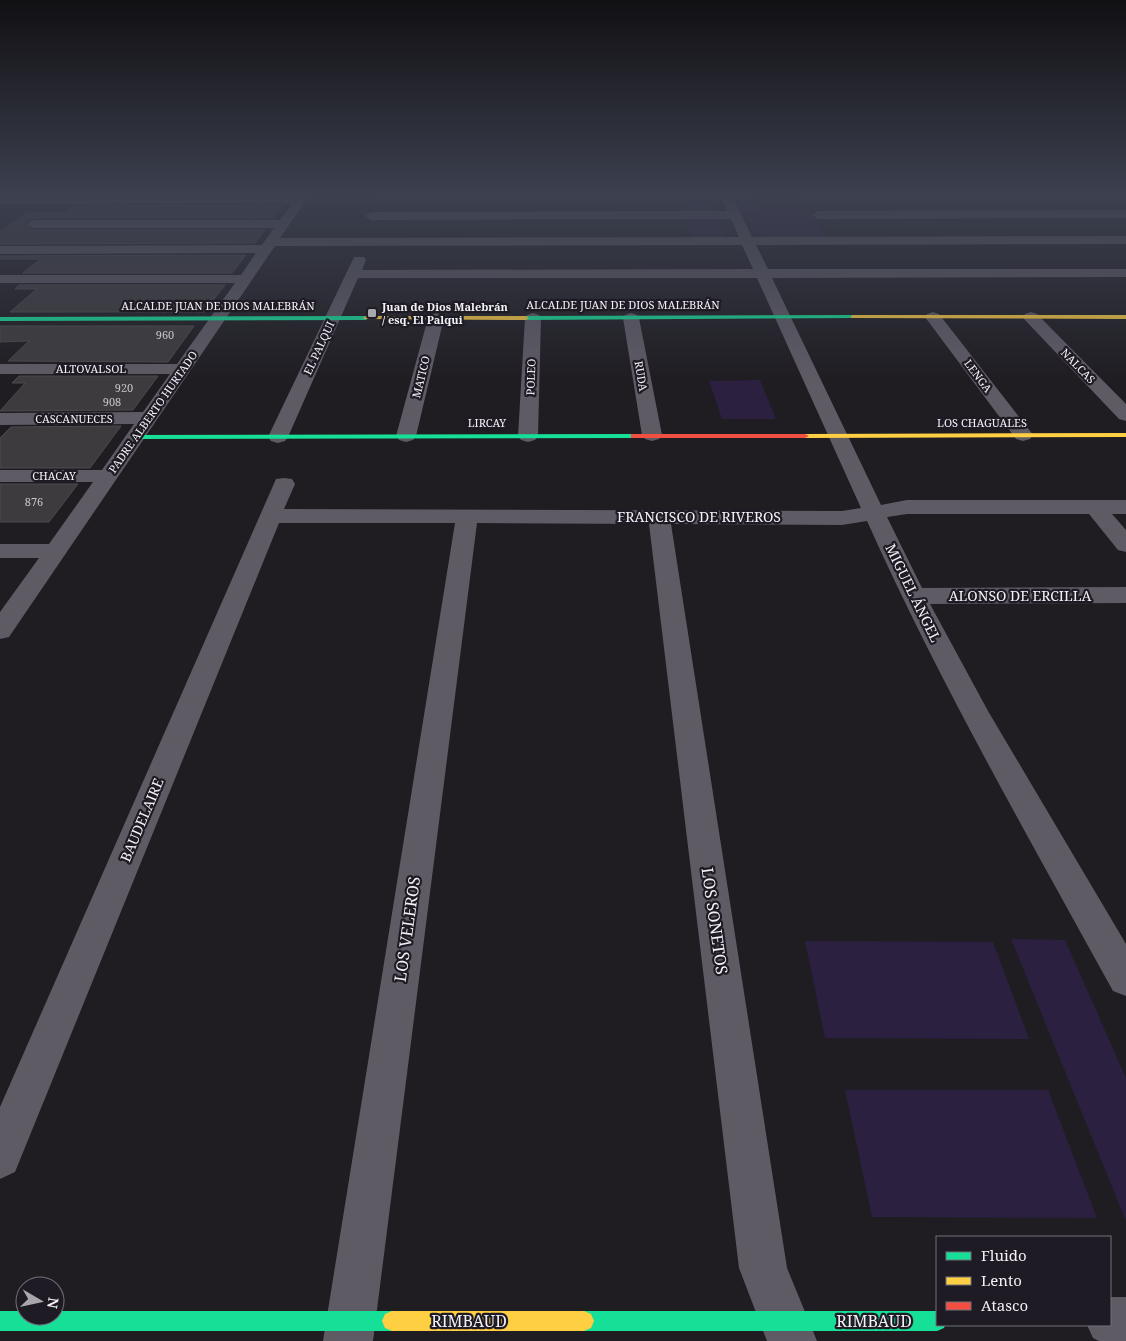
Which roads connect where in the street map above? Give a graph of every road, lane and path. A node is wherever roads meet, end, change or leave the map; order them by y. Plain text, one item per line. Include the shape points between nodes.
1 (261, 256) edge
2 (755, 256) edge
3 (1126, 273) edge
4 (763, 274) junction
5 (0, 279) edge
6 (245, 279) junction
7 (933, 317) junction
8 (1031, 317) junction
9 (1126, 317) edge
10 (218, 318) junction
11 (333, 318) junction
12 (436, 318) junction
13 (533, 318) junction
14 (631, 318) junction
15 (783, 318) junction
16 (0, 320) edge
17 (0, 369) edge
18 (183, 369) junction
19 (1126, 415) edge
20 (149, 418) junction
21 (0, 419) edge
22 (652, 435) junction
23 (838, 435) junction
24 (1023, 435) junction
25 (1126, 435) edge
26 (406, 436) junction
27 (528, 436) junction
28 (278, 437) junction
29 (135, 438) junction
30 (0, 476) edge
31 (109, 476) junction
32 (284, 484) dead end
33 (1095, 507) junction
34 (1126, 507) edge
35 (874, 512) junction
36 (270, 516) junction
37 (467, 517) junction
38 (659, 517) junction
39 (1126, 545) edge
40 (57, 550) junction
41 (0, 551) edge
42 (1126, 595) edge
43 (913, 596) junction
44 (0, 631) edge
45 (1126, 980) edge
46 (0, 1157) edge
47 (0, 1320) edge
48 (936, 1321) edge
49 (1111, 1321) edge
50 (1126, 1321) edge
51 (349, 1331) edge
52 (788, 1331) edge

1 - 6 street, PADRE ALBERTO HURTADO
2 - 4 street, MIGUEL ÁNGEL
3 - 4 street
4 - 11 street, EL PALQUI via 356,267
4 - 15 street, MIGUEL ÁNGEL
5 - 6 street
6 - 10 street, PADRE ALBERTO HURTADO
7 - 8 street, ALCALDE JUAN DE DIOS MALEBRÁN
7 - 15 street, ALCALDE JUAN DE DIOS MALEBRÁN
7 - 24 street, LENGA
8 - 9 street, ALCALDE JUAN DE DIOS MALEBRÁN
8 - 19 street, NALCAS
10 - 11 street, ALCALDE JUAN DE DIOS MALEBRÁN
10 - 16 street, ALCALDE JUAN DE DIOS MALEBRÁN
10 - 18 street, PADRE ALBERTO HURTADO
11 - 12 street, ALCALDE JUAN DE DIOS MALEBRÁN
11 - 28 street, EL PALQUI
12 - 13 street, ALCALDE JUAN DE DIOS MALEBRÁN
12 - 26 street, MATICO
13 - 14 street, ALCALDE JUAN DE DIOS MALEBRÁN
13 - 27 street, POLEO
14 - 15 street, ALCALDE JUAN DE DIOS MALEBRÁN
14 - 22 street, RUDA
15 - 23 street, MIGUEL ÁNGEL
17 - 18 street, ALTOVALSOL
18 - 20 street, PADRE ALBERTO HURTADO
20 - 21 street, CASCANUECES
20 - 29 street, PADRE ALBERTO HURTADO
22 - 23 street, LIRCAY
22 - 27 street, LIRCAY
23 - 24 street, LOS CHAGUALES
23 - 35 street, MIGUEL ÁNGEL
24 - 25 street, LOS CHAGUALES
26 - 27 street, LIRCAY
26 - 28 street, LIRCAY
28 - 29 street, LIRCAY
29 - 31 street, PADRE ALBERTO HURTADO
30 - 31 street, CHACAY
31 - 40 street, PADRE ALBERTO HURTADO
32 - 36 street, BAUDELAIRE
33 - 34 street, FRANCISCO DE RIVEROS
33 - 35 street, FRANCISCO DE RIVEROS via 907,507
33 - 39 street
35 - 38 street, FRANCISCO DE RIVEROS via 842,518
35 - 43 street, MIGUEL ÁNGEL
36 - 37 street, FRANCISCO DE RIVEROS
36 - 46 street, BAUDELAIRE
37 - 38 street, FRANCISCO DE RIVEROS
37 - 51 street, LOS VELEROS
38 - 52 street, LOS SONETOS via 763,1268
40 - 41 street
40 - 44 street, PADRE ALBERTO HURTADO
42 - 43 street, ALONSO DE ERCILLA
43 - 45 street, MIGUEL ÁNGEL
47 - 51 street, RIMBAUD
48 - 52 street, RIMBAUD
49 - 50 street
51 - 52 street, RIMBAUD

